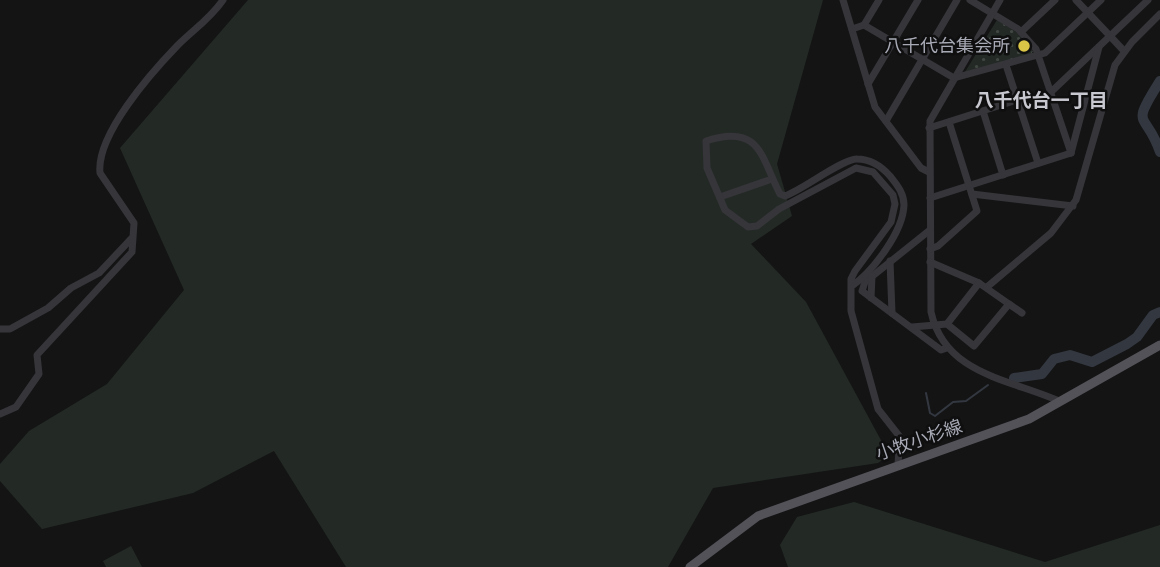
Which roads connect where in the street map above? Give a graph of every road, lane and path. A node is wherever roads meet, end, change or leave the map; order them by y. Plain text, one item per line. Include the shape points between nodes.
1 (223, 0) edge
2 (843, 0) edge
3 (879, 0) edge
4 (918, 0) edge
5 (957, 0) edge
6 (970, 0) edge
7 (1000, 0) edge
8 (1055, 0) edge
9 (1076, 0) edge
10 (1101, 0) edge
11 (1148, 0) edge
12 (1088, 12) junction
13 (992, 13) junction
14 (1160, 14) edge
15 (864, 26) junction
16 (852, 29) junction
17 (1021, 32) junction
18 (1110, 36) junction
19 (893, 42) junction
20 (1099, 46) junction
21 (1124, 51) junction
22 (1039, 55) junction
23 (922, 60) junction
24 (1006, 65) junction
25 (954, 78) junction
26 (868, 84) junction
27 (1051, 92) junction
28 (1017, 100) junction
29 (983, 111) junction
30 (886, 121) junction
31 (949, 122) junction
32 (929, 128) junction
33 (1071, 153) junction
34 (1038, 163) junction
35 (929, 172) junction
36 (1003, 175) junction
37 (772, 179) junction
38 (970, 190) junction
39 (720, 197) junction
40 (930, 198) junction
41 (1073, 206) junction
42 (930, 230) junction
43 (132, 239) junction
44 (930, 249) junction
45 (890, 261) junction
46 (930, 262) junction
47 (979, 283) junction
48 (852, 286) junction
49 (987, 288) junction
50 (1009, 304) junction
51 (892, 313) junction
52 (1022, 313) dead end
53 (947, 324) junction
54 (934, 326) junction
55 (912, 327) junction
56 (0, 329) edge
57 (1160, 345) edge
58 (947, 348) junction
59 (1059, 401) junction
60 (0, 414) edge
61 (898, 464) junction
62 (690, 567) edge

1 - 43 street via 210,19 178,45 146,82 102,149 100,173 131,217
2 - 16 street
3 - 15 street
4 - 19 street
5 - 23 street
6 - 13 street
7 - 13 street
8 - 17 street
9 - 12 street
10 - 12 street
11 - 18 street
12 - 18 street
12 - 22 street
13 - 17 street
13 - 25 street
14 - 21 street
15 - 16 street
15 - 19 street
16 - 26 street
17 - 22 street
18 - 20 street
18 - 21 street
19 - 23 street
19 - 26 street
20 - 27 street
20 - 33 street
21 - 41 street via 1112,72
22 - 24 street
22 - 27 street
23 - 25 street
23 - 30 street
24 - 25 street
24 - 28 street
25 - 32 street
26 - 30 street via 875,107
27 - 33 street
28 - 29 street
28 - 34 street
29 - 31 street
29 - 36 street
30 - 35 street via 921,168
31 - 32 street
31 - 38 street
32 - 35 street
33 - 34 street
34 - 36 street
35 - 40 street
36 - 38 street
37 - 39 street
37 - 39 street via 754,143 738,138 706,141 707,168
37 - 48 street via 785,196 858,159 880,167 897,185 904,203 894,234
38 - 40 street
38 - 41 street
38 - 44 street via 977,211
39 - 48 street via 728,214 755,227 850,170 873,172 893,195 894,210 884,233 855,271
40 - 42 street
41 - 49 street via 1051,233
42 - 44 street
42 - 45 street
43 - 56 street via 99,273 48,308
43 - 60 street via 132,252 37,355 39,373 16,407
44 - 46 street
45 - 51 street
45 - 51 street via 862,291
46 - 47 street
46 - 54 street
47 - 49 street
47 - 53 street
48 - 61 street via 851,311 878,409 900,437
49 - 50 street
50 - 52 street
50 - 53 street via 974,346
51 - 55 street
53 - 54 street
54 - 55 street
54 - 58 street
55 - 58 street via 941,350
57 - 59 main road, 小牧小杉線
58 - 59 street via 987,377
59 - 61 main road, 小牧小杉線 via 1029,419
61 - 62 main road, 小牧小杉線 via 758,516

